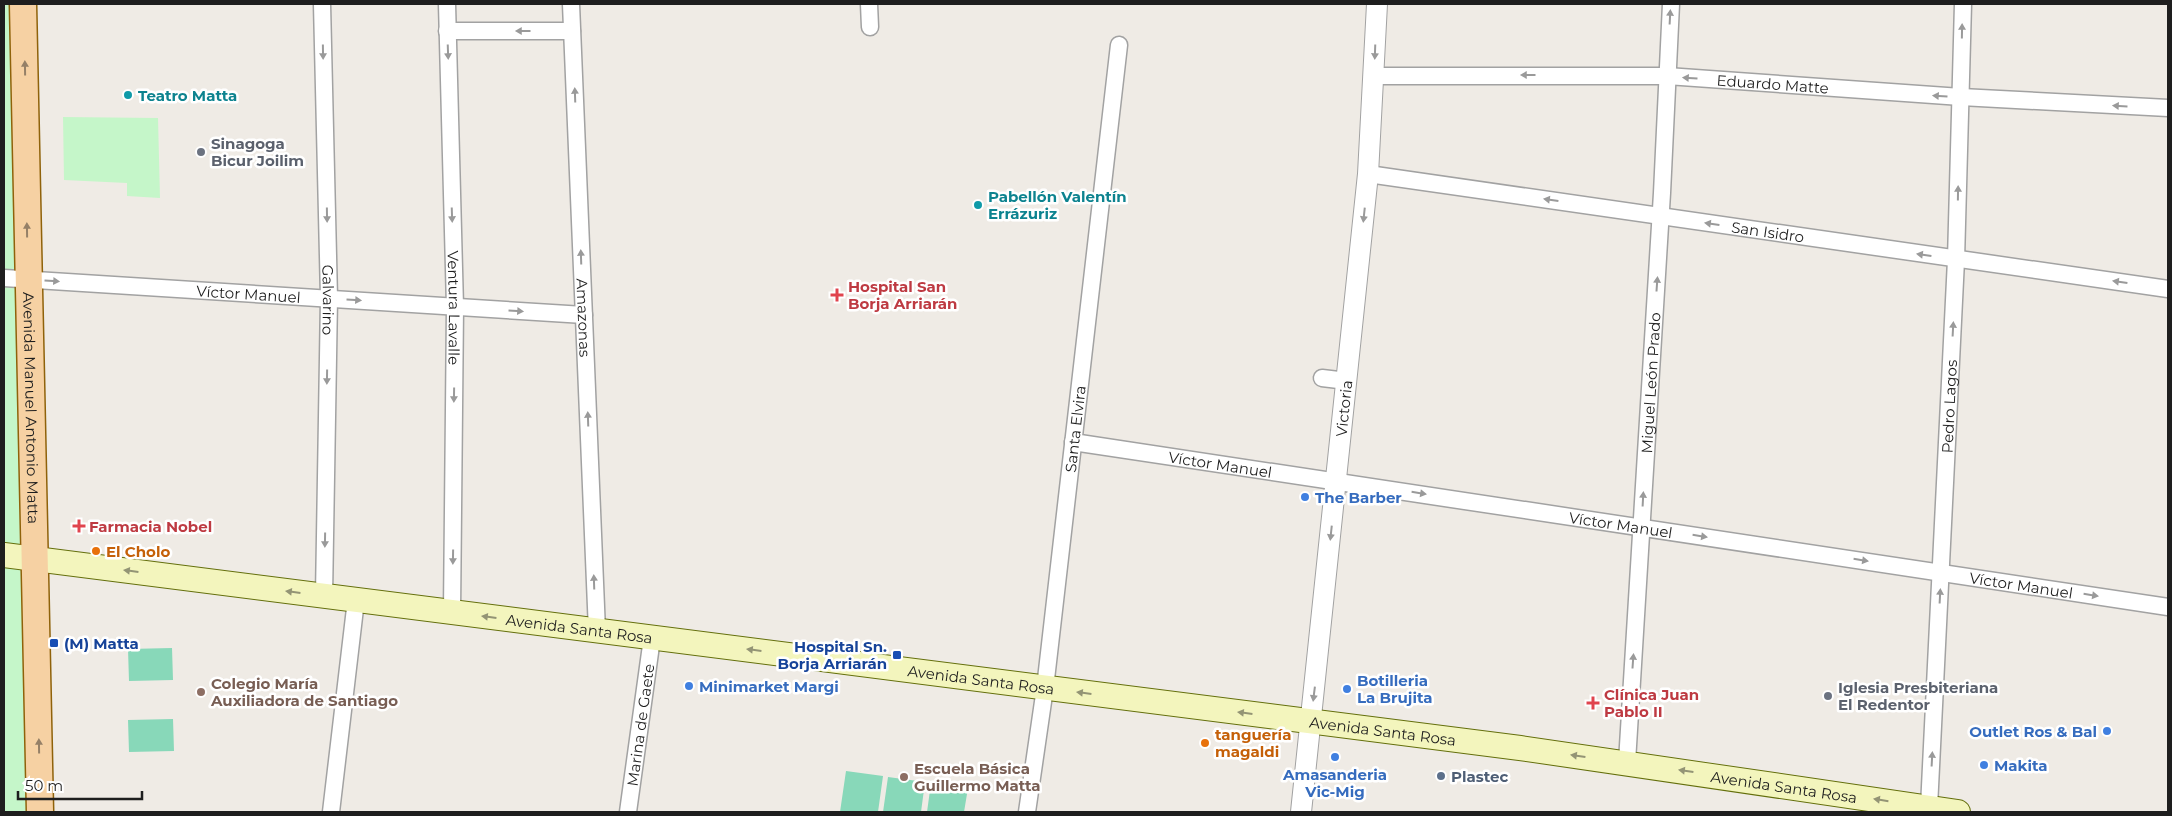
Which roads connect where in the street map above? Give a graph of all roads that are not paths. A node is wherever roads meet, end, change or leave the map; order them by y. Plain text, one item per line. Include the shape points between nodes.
1 (23, 4) edge
2 (322, 4) edge
3 (447, 4) edge
4 (571, 4) edge
5 (869, 4) edge
6 (1376, 4) edge
7 (1670, 4) edge
8 (1963, 4) edge
9 (870, 27) dead end
10 (447, 31) junction
11 (572, 31) junction
12 (1119, 45) dead end
13 (1375, 76) junction
14 (1667, 76) junction
15 (1960, 97) junction
16 (2168, 108) edge
17 (1368, 174) junction
18 (1661, 216) junction
19 (1956, 260) junction
20 (16, 278) edge
21 (2168, 289) edge
22 (329, 298) junction
23 (455, 307) junction
24 (584, 315) junction
25 (1322, 378) dead end
26 (1347, 381) junction
27 (1073, 442) junction
28 (1336, 481) junction
29 (1642, 527) junction
30 (4, 555) edge
31 (36, 559) junction
32 (1941, 573) junction
33 (324, 596) junction
34 (356, 600) junction
35 (2168, 607) edge
36 (452, 612) junction
37 (597, 630) junction
38 (652, 638) junction
39 (1045, 688) junction
40 (1311, 722) junction
41 (1627, 762) junction
42 (1929, 807) junction
43 (40, 812) edge
44 (331, 812) edge
45 (628, 812) edge
46 (1027, 812) edge
47 (1301, 812) edge
48 (1958, 812) edge

20 -> 1 main road, Avenida Manuel Antonio Matta
2 -> 22 street, Galvarino
3 - 10 street, Ventura Lavalle
4 - 11 street, Amazonas
5 - 9 street
6 -> 13 street, Victoria
14 -> 7 street, Miguel León Prado
15 -> 8 street, Pedro Lagos
11 -> 10 street
10 -> 23 street, Ventura Lavalle
24 -> 11 street, Amazonas
12 - 27 street, Santa Elvira
14 -> 13 street, Eduardo Matte
13 - 17 street, Victoria
15 -> 14 street, Eduardo Matte
14 - 18 street, Miguel León Prado
16 -> 15 street, Eduardo Matte
19 -> 15 street, Pedro Lagos
18 -> 17 street, San Isidro
17 -> 26 street, Victoria
19 -> 18 street, San Isidro
29 -> 18 street, Miguel León Prado
21 -> 19 street, San Isidro
32 -> 19 street, Pedro Lagos
20 -> 22 street, Víctor Manuel
20 - 31 main road, Avenida Manuel Antonio Matta
22 -> 23 street, Víctor Manuel
22 -> 33 street, Galvarino
23 -> 24 street, Víctor Manuel
23 -> 36 street, Ventura Lavalle
37 -> 24 street, Amazonas
25 - 26 street
26 - 28 street, Victoria
27 - 28 street, Víctor Manuel
27 - 39 street, Santa Elvira
28 -> 29 street, Víctor Manuel
28 -> 40 street, Victoria
29 -> 32 street, Víctor Manuel
41 -> 29 street, Miguel León Prado
30 - 31 main road, Avenida Santa Rosa
33 -> 31 main road, Avenida Santa Rosa
43 -> 31 main road, Avenida Manuel Antonio Matta
32 -> 35 street, Víctor Manuel
42 -> 32 street, Pedro Lagos
33 - 34 main road, Avenida Santa Rosa
34 - 36 main road, Avenida Santa Rosa
34 - 44 street
37 -> 36 main road, Avenida Santa Rosa
37 - 38 main road, Avenida Santa Rosa
39 -> 38 main road, Avenida Santa Rosa
38 - 45 street, Marina de Gaete
40 -> 39 main road, Avenida Santa Rosa
39 - 46 street, Santa Elvira
41 -> 40 main road, Avenida Santa Rosa
40 - 47 street, Victoria
42 -> 41 main road, Avenida Santa Rosa
42 - 48 main road, Avenida Santa Rosa

